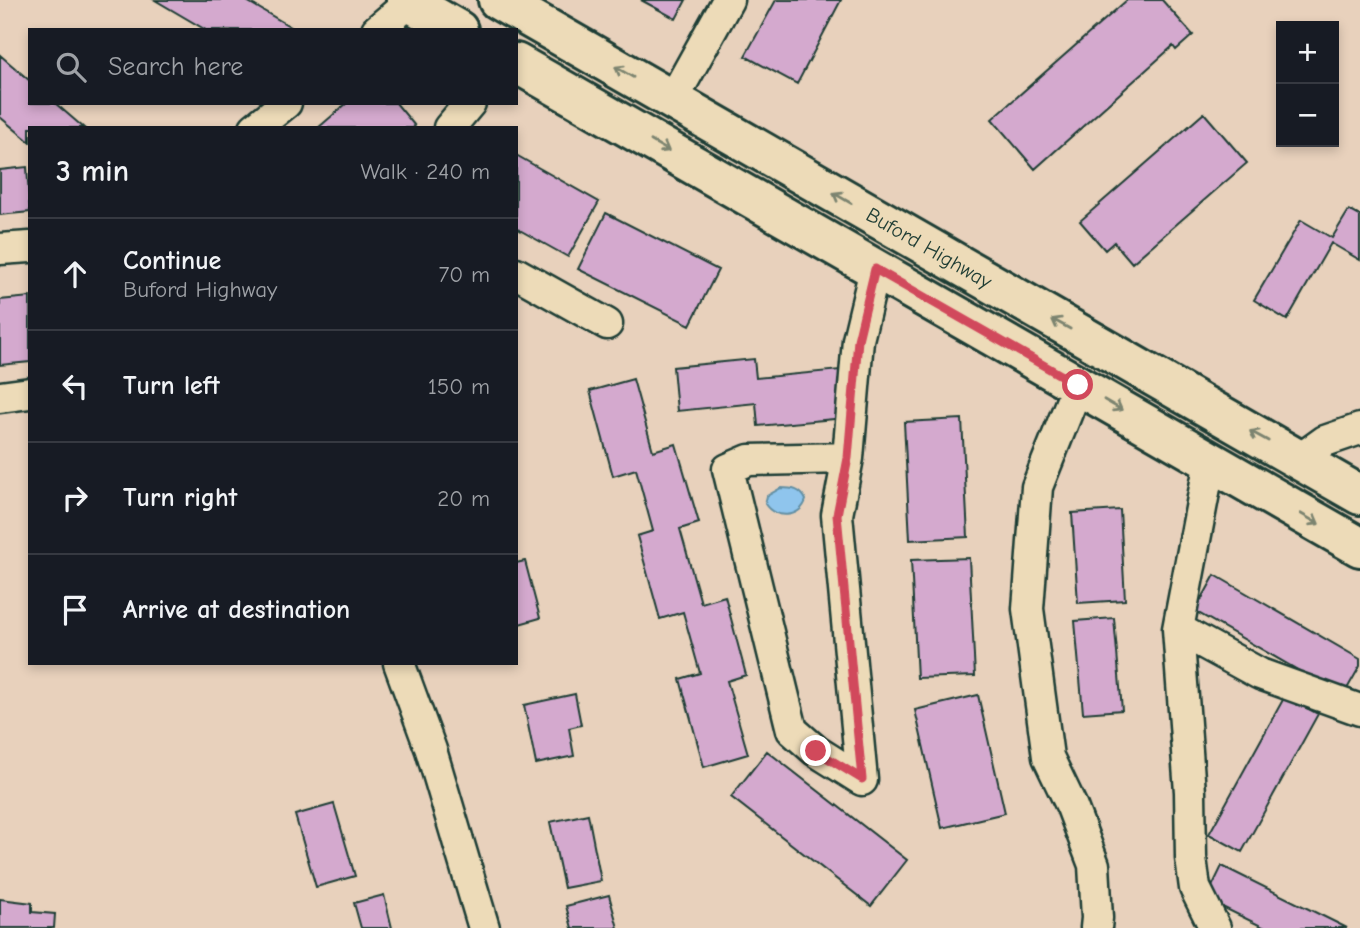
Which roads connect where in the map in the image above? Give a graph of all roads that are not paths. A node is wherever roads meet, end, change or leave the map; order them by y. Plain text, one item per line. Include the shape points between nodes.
1 (498, 0) edge
2 (728, 0) edge
3 (408, 1) edge
4 (379, 28) edge
5 (455, 28) edge
6 (518, 64) edge
7 (673, 99) junction
8 (468, 105) edge
9 (451, 126) edge
10 (28, 247) edge
11 (0, 249) edge
12 (875, 269) junction
13 (518, 274) edge
14 (607, 324) dead end
15 (1078, 385) junction
16 (28, 393) edge
17 (0, 397) edge
18 (1360, 429) edge
19 (848, 458) junction
20 (1300, 459) junction
21 (1210, 461) junction
22 (1360, 495) edge
23 (1360, 547) edge
24 (1178, 629) junction
25 (399, 665) edge
26 (1360, 710) edge
27 (484, 928) edge
28 (1096, 928) edge
29 (1216, 928) edge

7 -> 1 main road, Buford Highway
2 - 7 street
3 - 4 street
3 - 5 main road
6 -> 12 main road
20 -> 7 main road, Buford Highway
8 - 9 street
10 - 11 street
12 - 15 main road
12 - 19 street via 858,340
13 - 14 street
15 -> 21 main road
15 - 28 street via 1037,487 1028,609 1048,757 1094,865
16 - 17 street
18 - 20 street via 1325,441
19 - 19 street via 837,515 862,779 792,730 728,469 749,460
20 - 22 main road, Buford Highway
21 -> 23 main road
21 - 24 street
24 - 26 street via 1260,674
24 - 29 street via 1191,858 1195,888
25 - 27 street via 431,750

